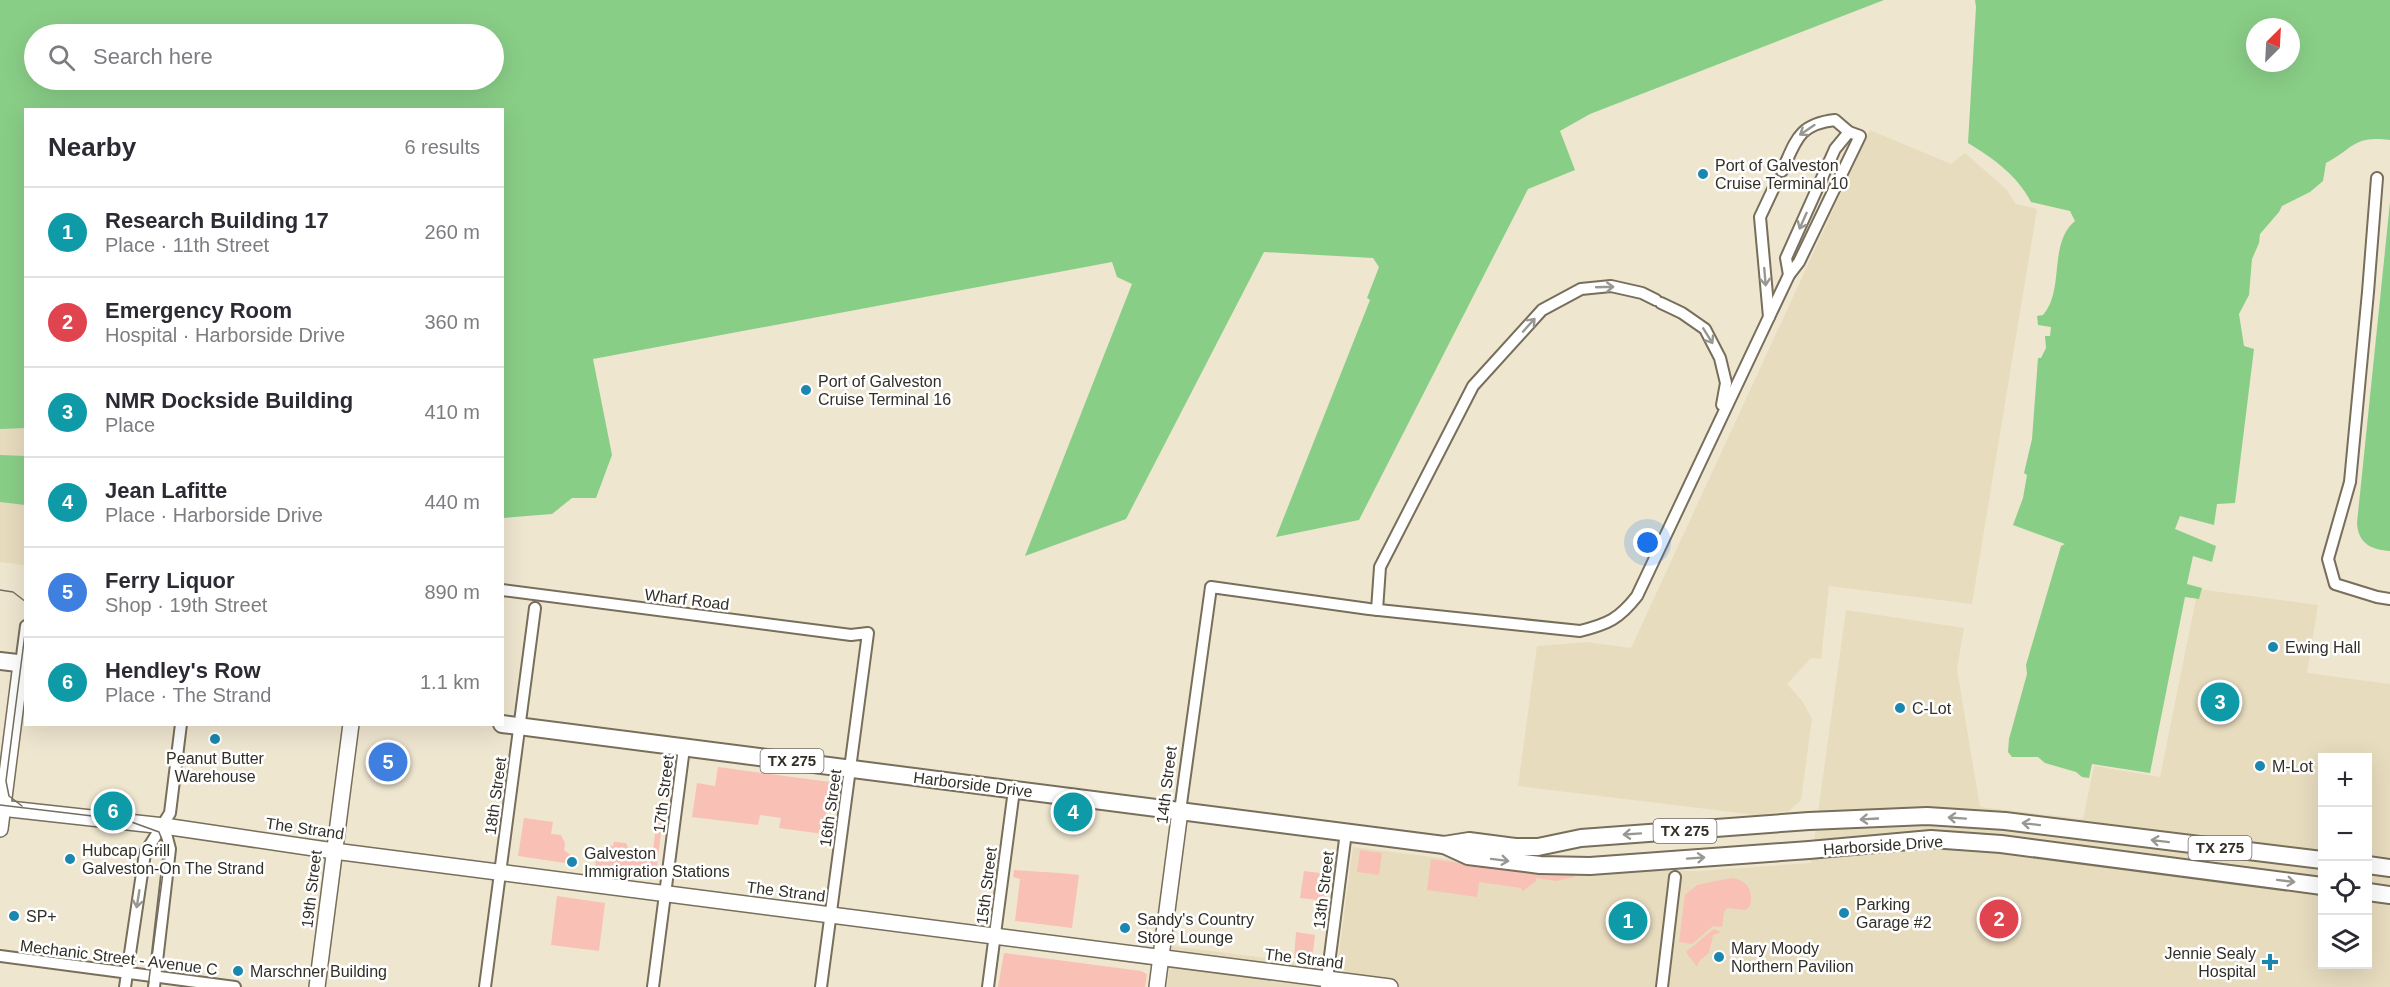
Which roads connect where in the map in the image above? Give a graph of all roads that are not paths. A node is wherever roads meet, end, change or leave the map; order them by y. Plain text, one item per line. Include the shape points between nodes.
1 (1849, 132) junction
2 (2377, 178) dead end
3 (1790, 275) junction
4 (1769, 317) junction
5 (1719, 422) junction
6 (504, 590) edge
7 (2390, 599) edge
8 (535, 608) dead end
9 (1377, 610) junction
10 (868, 633) joint
11 (0, 661) edge
12 (23, 664) edge
13 (181, 726) edge
14 (351, 726) edge
15 (511, 726) edge
16 (684, 748) junction
17 (850, 769) junction
18 (1014, 790) junction
19 (1, 808) edge
20 (1180, 811) junction
21 (1927, 816) junction
22 (1809, 821) junction
23 (164, 826) junction
24 (0, 829) edge
25 (2074, 830) junction
26 (1346, 832) junction
27 (1931, 839) junction
28 (1444, 845) junction
29 (1809, 850) junction
30 (334, 851) junction
31 (2253, 852) junction
32 (2073, 854) junction
33 (2318, 860) edge
34 (2372, 866) edge
35 (2390, 868) edge
36 (500, 872) junction
37 (1675, 877) dead end
38 (2249, 877) junction
39 (2318, 886) edge
40 (2372, 892) edge
41 (665, 894) junction
42 (2390, 894) edge
43 (830, 915) junction
44 (995, 936) junction
45 (0, 956) edge
46 (1161, 958) junction
47 (126, 973) junction
48 (154, 982) edge
49 (1327, 983) edge
50 (125, 987) edge
51 (235, 987) edge
52 (316, 987) edge
53 (485, 987) edge
54 (653, 987) edge
55 (821, 987) edge
56 (988, 987) edge
57 (1157, 987) edge
58 (1390, 987) edge
59 (1662, 987) edge

1 -> 3 street via 1835,149 1786,258
1 - 3 street via 1860,136
1 -> 4 street via 1835,120 1820,122 1800,133 1760,217
2 - 7 street via 2350,482 2328,559 2335,584
3 - 4 street
4 - 5 street
5 - 9 street via 1637,596 1623,614 1603,625 1580,631
9 -> 5 street via 1380,567 1473,387 1542,310 1581,289 1611,286 1642,293 1682,313 1705,329 1720,358 1726,383
6 - 10 street, Wharf Road via 851,635
8 - 15 street, 18th Street
9 - 20 street, 14th Street via 1211,587
10 - 17 street, 16th Street
11 - 12 main road
12 - 19 street
13 - 23 street via 170,813
14 - 30 street, 19th Street
15 - 16 main road, Harborside Drive / TX 275
15 - 36 street, 18th Street
16 - 17 main road, Harborside Drive / TX 275
16 - 41 street, 17th Street
17 - 18 main road, Harborside Drive / TX 275
17 - 43 street, 16th Street
18 - 20 main road, Harborside Drive / TX 275
18 - 44 street, 15th Street
19 - 23 street, The Strand
19 - 24 street
20 - 26 main road, Harborside Drive / TX 275
20 - 46 street, 14th Street
21 -> 22 main road, Harborside Drive / TX 275
25 -> 21 main road, Harborside Drive / TX 275
21 - 27 main road
22 -> 28 main road, Harborside Drive / TX 275 via 1581,838 1538,847 1469,841
22 - 29 main road
23 - 30 street, The Strand
23 -> 47 street via 145,853
23 - 48 street via 170,849
31 -> 25 main road, Harborside Drive / TX 275
25 - 32 main road
26 - 28 main road, Harborside Drive / TX 275
26 - 49 street, 13th Street
27 - 29 main road, Harborside Drive / TX 275
27 - 32 main road, Harborside Drive / TX 275
28 -> 29 main road, Harborside Drive / TX 275 via 1468,856 1540,865 1590,866
30 - 36 street, The Strand
30 - 52 street, 19th Street
31 - 33 main road, Harborside Drive / TX 275
31 - 38 main road
32 - 38 main road, Harborside Drive / TX 275
34 - 35 main road
36 - 41 street, The Strand
36 - 53 street, 18th Street
37 - 59 street
38 -> 39 main road, Harborside Drive / TX 275
40 - 42 main road
41 - 43 street, The Strand
41 - 54 street, 17th Street
43 - 44 street, The Strand
43 - 55 street, 16th Street
44 - 46 street, The Strand
44 - 56 street, 15th Street
45 - 47 street, Mechanic Street - Avenue C
46 - 49 street, The Strand
46 - 57 street, 14th Street
47 - 48 street, Mechanic Street - Avenue C
47 - 50 street
48 - 51 street, Mechanic Street - Avenue C
49 - 58 street, The Strand

